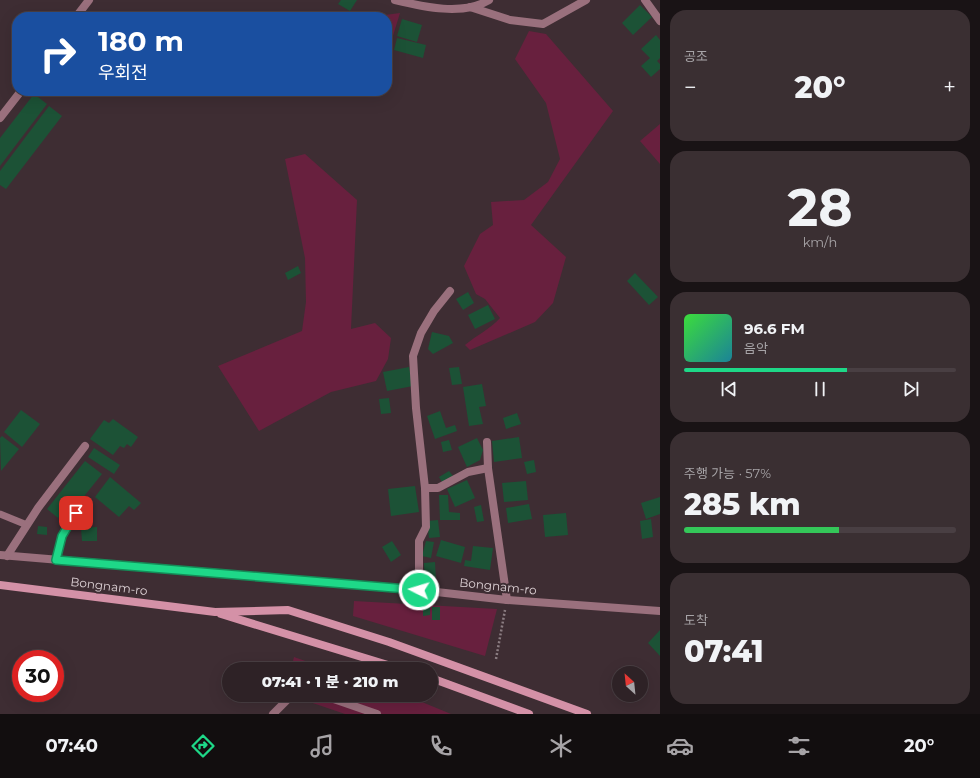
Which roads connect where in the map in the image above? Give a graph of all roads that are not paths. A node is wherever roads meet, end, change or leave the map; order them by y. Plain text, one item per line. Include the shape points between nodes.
1 (89, 0) edge
2 (395, 0) edge
3 (489, 0) edge
4 (586, 0) edge
5 (645, 0) edge
6 (470, 7) junction
7 (80, 12) edge
8 (660, 21) edge
9 (17, 96) edge
10 (0, 118) edge
11 (450, 290) dead end
12 (487, 442) dead end
13 (85, 446) dead end
14 (488, 468) junction
15 (426, 488) junction
16 (76, 513) dead end
17 (0, 514) edge
18 (27, 524) junction
19 (3, 555) edge
20 (56, 560) junction
21 (0, 585) edge
22 (419, 590) junction
23 (507, 600) junction
24 (660, 610) edge
25 (215, 612) junction
26 (378, 662) edge
27 (438, 681) edge
28 (285, 702) edge
29 (342, 702) edge
30 (273, 714) edge
31 (377, 714) edge
32 (529, 714) edge
33 (587, 714) edge

1 - 7 street
2 - 6 street via 461,9
3 - 6 street via 480,6
4 - 6 street via 543,24 510,20
5 - 8 street
9 - 10 street
11 - 15 street via 434,310 421,333 413,356 416,408
12 - 14 street
13 - 18 street
14 - 15 street via 468,472 438,488
14 - 23 street
15 - 22 street via 426,527 419,541
16 - 20 lane via 62,536
17 - 18 lane
18 - 19 street
19 - 20 street, Bongnam-ro
20 - 22 street, Bongnam-ro
21 - 25 main road, Bongnam-ro
22 - 23 street, Bongnam-ro
23 - 24 street, Bongnam-ro
25 - 26 main road, Bongnam-ro
25 - 33 main road, Bongnam-ro via 288,610 396,644
27 - 32 main road
28 - 30 street
29 - 31 street

